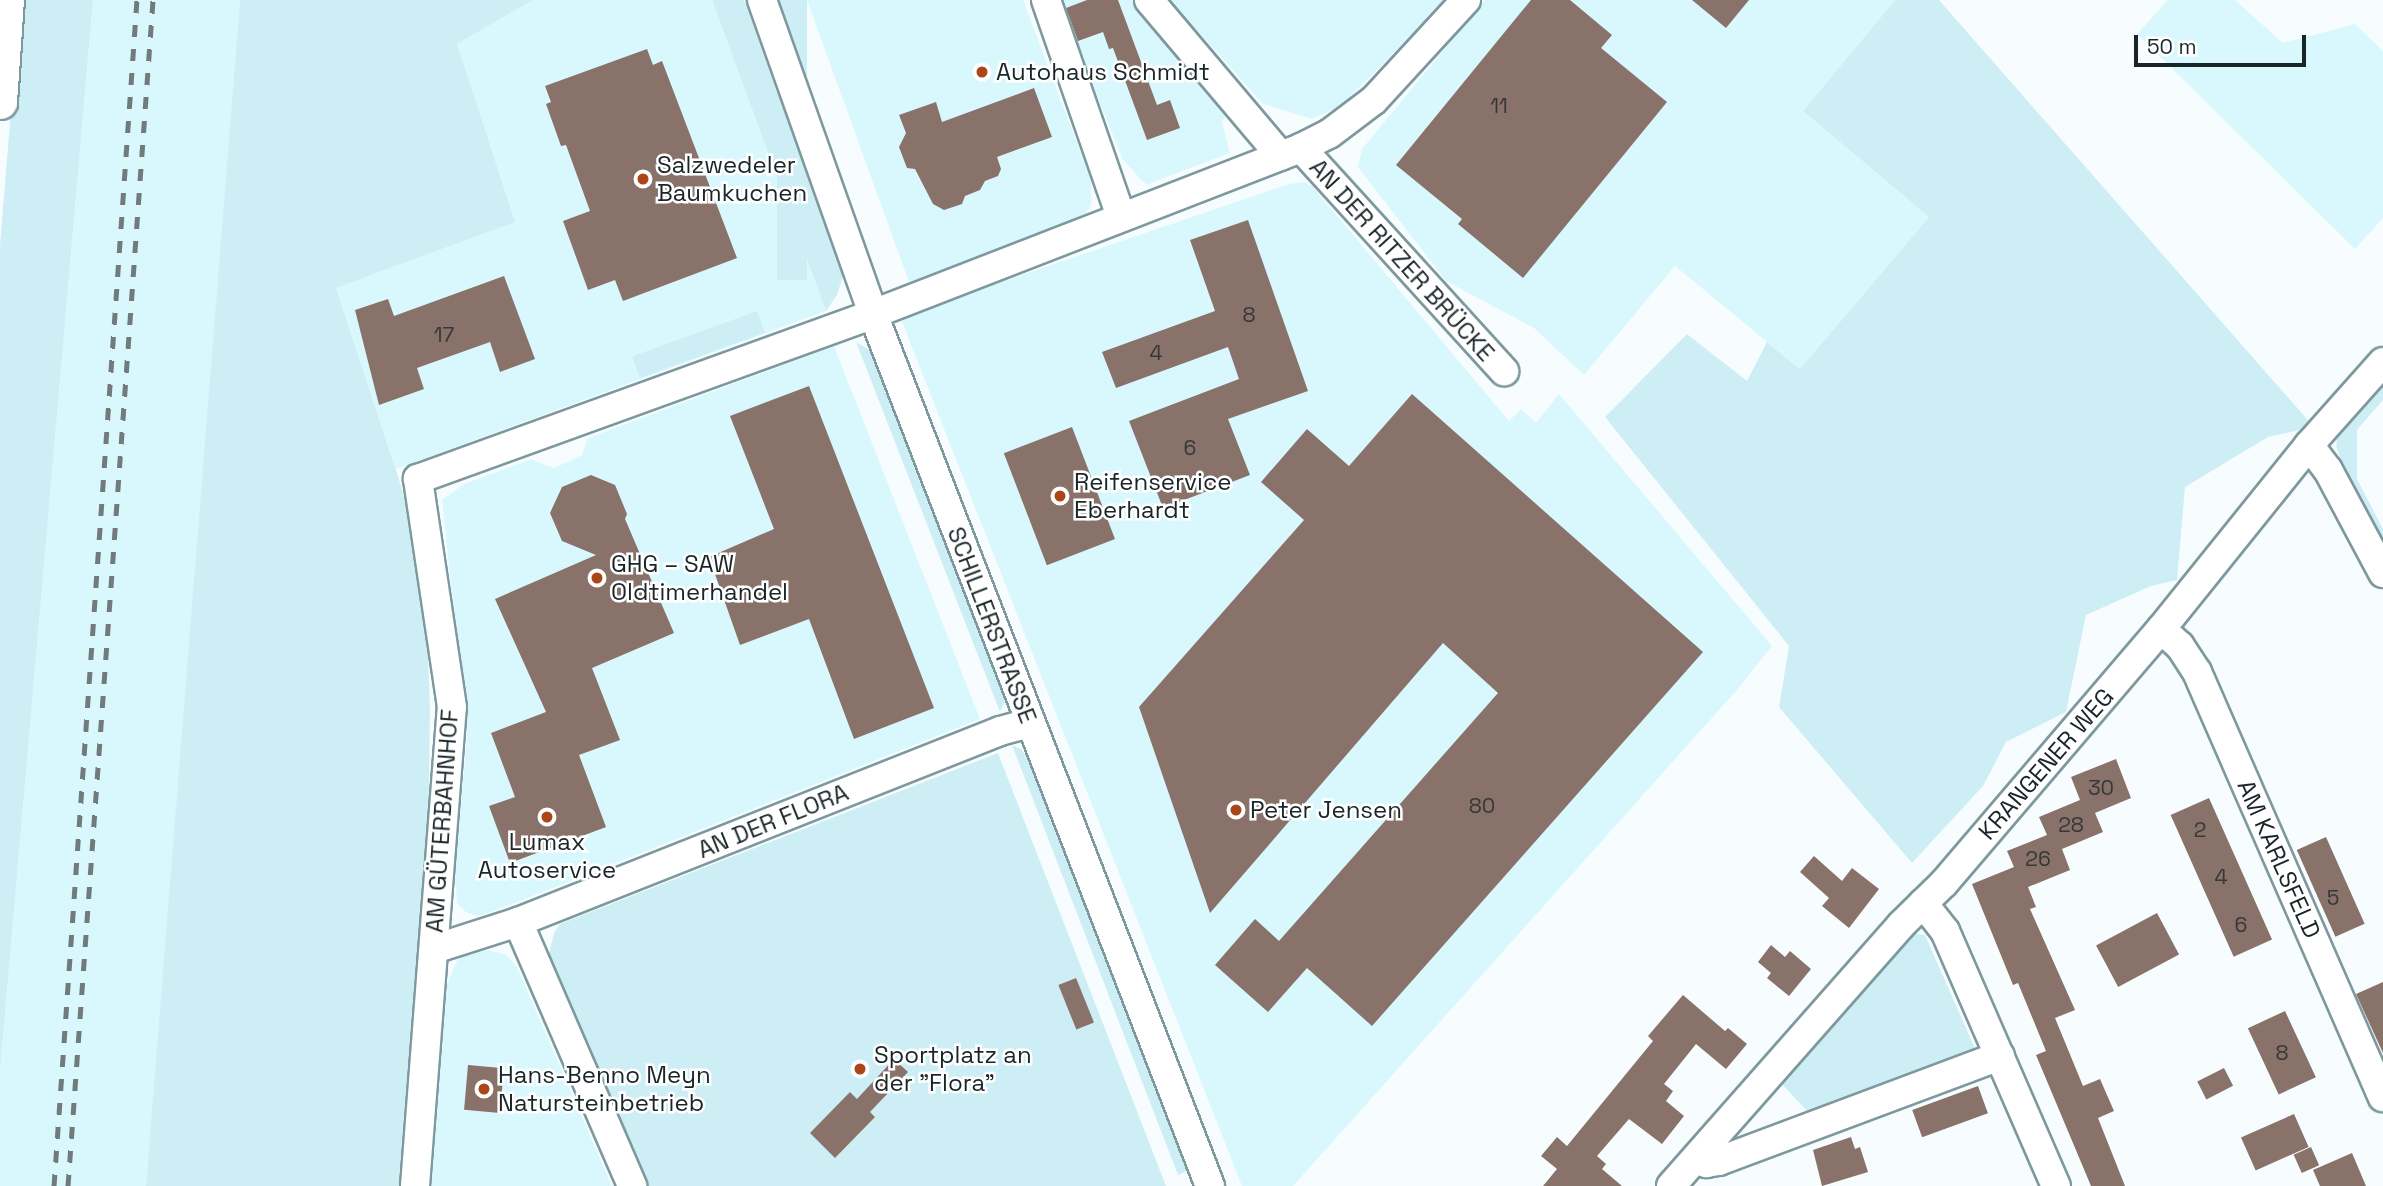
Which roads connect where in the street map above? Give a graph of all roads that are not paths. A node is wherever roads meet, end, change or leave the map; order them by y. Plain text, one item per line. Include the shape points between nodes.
1 (7, 0) edge
2 (762, 0) edge
3 (1046, 0) edge
4 (1149, 0) edge
5 (1466, 0) edge
6 (0, 102) edge
7 (1291, 152) junction
8 (1121, 217) junction
9 (873, 314) junction
10 (2383, 362) edge
11 (1504, 372) dead end
12 (2309, 445) junction
13 (2383, 573) edge
14 (2161, 629) junction
15 (1029, 723) junction
16 (1923, 903) junction
17 (518, 922) junction
18 (434, 949) junction
19 (2000, 1056) junction
20 (2383, 1097) edge
21 (1698, 1156) junction
22 (415, 1186) edge
23 (632, 1186) edge
24 (1210, 1186) edge
25 (1671, 1186) edge
26 (2056, 1186) edge

1 - 6 street
2 - 9 street, SCHILLERSTRASSE
3 - 8 street
4 - 7 street, AN DER RITZER BRÜCKE
5 - 7 street, AN DER RITZER BRÜCKE via 1374,100 1329,134
7 - 8 street, AN DER RITZER BRÜCKE
7 - 11 street, AN DER RITZER BRÜCKE
8 - 9 street, AN DER RITZER BRÜCKE
9 - 15 street, SCHILLERSTRASSE
9 - 18 street, AM GÜTERBAHNHOF via 418,479 452,707
10 - 12 street, KRANGENER WEG
12 - 13 street via 2329,470
12 - 14 street, KRANGENER WEG
14 - 16 street, KRANGENER WEG
14 - 20 street, AM KARLSFELD via 2180,646 2197,672
15 - 17 street, AN DER FLORA
15 - 24 street, SCHILLERSTRASSE
16 - 19 street via 1945,932
16 - 21 street, KRANGENER WEG
17 - 18 street, AN DER FLORA
17 - 23 street
18 - 22 street, AM GÜTERBAHNHOF
19 - 21 street via 1720,1161 1706,1163
19 - 26 street
21 - 25 street, KRANGENER WEG

